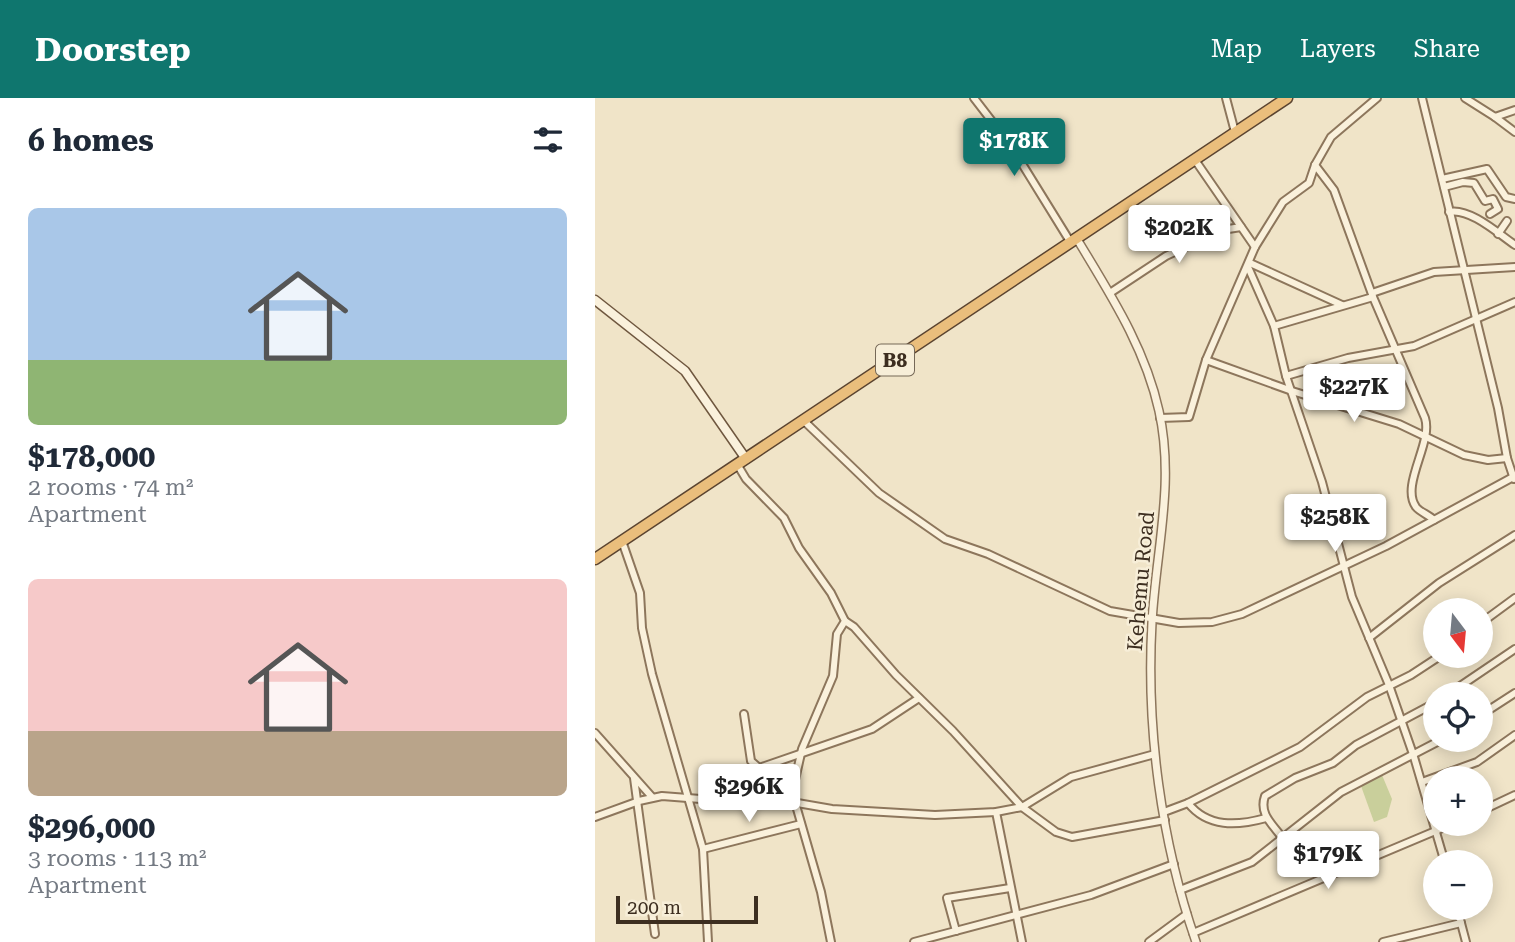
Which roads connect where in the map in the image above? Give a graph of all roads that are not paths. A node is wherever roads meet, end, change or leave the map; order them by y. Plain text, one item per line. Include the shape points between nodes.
1 (974, 98) edge
2 (1226, 98) edge
3 (1287, 98) edge
4 (1377, 98) edge
5 (1422, 98) edge
6 (1465, 98) edge
7 (1482, 98) edge
8 (1481, 106) junction
9 (1515, 110) edge
10 (1496, 117) junction
11 (1235, 132) junction
12 (1515, 132) edge
13 (1195, 160) junction
14 (1315, 165) junction
15 (1443, 183) junction
16 (1515, 200) edge
17 (1449, 212) junction
18 (1490, 214) dead end
19 (1507, 221) dead end
20 (1241, 227) junction
21 (1498, 234) junction
22 (1074, 241) junction
23 (1515, 245) edge
24 (1255, 247) junction
25 (1249, 265) junction
26 (1515, 267) edge
27 (1462, 269) junction
28 (1110, 293) junction
29 (1372, 295) junction
30 (595, 300) edge
31 (1512, 303) edge
32 (1342, 306) junction
33 (1515, 313) edge
34 (1475, 317) junction
35 (1274, 326) junction
36 (1394, 348) junction
37 (1206, 360) junction
38 (1286, 376) junction
39 (1292, 391) junction
40 (1160, 418) junction
41 (804, 421) junction
42 (1426, 436) junction
43 (1507, 458) junction
44 (742, 461) junction
45 (1515, 478) edge
46 (1434, 520) junction
47 (1515, 535) edge
48 (622, 541) junction
49 (595, 559) edge
50 (1344, 565) junction
51 (1515, 598) edge
52 (1493, 614) edge
53 (1152, 620) junction
54 (845, 621) junction
55 (1369, 638) junction
56 (1515, 649) edge
57 (1423, 667) edge
58 (1466, 682) edge
59 (1389, 685) junction
60 (1515, 693) edge
61 (919, 698) junction
62 (1493, 707) edge
63 (1423, 710) edge
64 (744, 714) dead end
65 (1401, 722) junction
66 (595, 733) edge
67 (1515, 735) edge
68 (1423, 751) edge
69 (1155, 754) junction
70 (800, 755) junction
71 (1414, 757) junction
72 (634, 778) junction
73 (1422, 782) junction
74 (1423, 785) edge
75 (1515, 795) edge
76 (652, 797) junction
77 (686, 797) junction
78 (639, 801) junction
79 (795, 802) junction
80 (1188, 803) junction
81 (1493, 805) edge
82 (1022, 807) junction
83 (996, 812) junction
84 (1164, 816) junction
85 (595, 817) edge
86 (1266, 818) junction
87 (801, 824) junction
88 (1281, 836) junction
89 (1425, 836) edge
90 (703, 849) junction
91 (1174, 863) junction
92 (1010, 888) junction
93 (1180, 890) junction
94 (1187, 914) junction
95 (1015, 915) junction
96 (1460, 920) edge
97 (1461, 923) junction
98 (956, 931) junction
99 (1193, 933) junction
100 (655, 934) dead end
101 (708, 942) edge
102 (831, 942) edge
103 (914, 942) edge
104 (1022, 942) edge
105 (1149, 942) edge
106 (1196, 942) edge
107 (1383, 942) edge
108 (1466, 942) edge

1 - 22 street
2 - 11 street
3 - 11 highway, B8
4 - 14 street via 1331,137
5 - 15 street
6 - 8 street
7 - 8 street
8 - 10 street
9 - 10 street
10 - 12 street
11 - 13 highway, B8
13 - 20 street
13 - 22 highway, B8
14 - 24 street via 1309,183 1283,202
14 - 29 street via 1334,190
15 - 16 street via 1487,169 1506,197
15 - 17 street
15 - 18 street via 1474,183 1485,201 1493,199 1498,209
17 - 21 street via 1469,216
17 - 27 street
19 - 21 street
20 - 24 street
20 - 28 street via 1222,230 1166,257
21 - 23 street
22 - 28 street, Kehemu Road
22 - 41 highway, B8
24 - 25 street
25 - 32 street
25 - 35 street
25 - 37 street
26 - 27 street
27 - 29 street via 1434,272
27 - 34 street
28 - 40 street, Kehemu Road via 1141,353
29 - 32 street
29 - 36 street
30 - 44 main road via 685,371
31 - 33 street
31 - 34 street
32 - 35 street
34 - 36 street via 1434,339
34 - 43 street
35 - 38 street
36 - 38 street
36 - 42 street via 1425,418
37 - 39 street
37 - 40 street via 1189,417
38 - 39 street
39 - 42 street
39 - 50 street
40 - 53 street, Kehemu Road via 1167,489
41 - 44 highway, B8
41 - 53 street via 879,493 945,539 1110,611
42 - 43 street via 1471,457
42 - 46 street via 1413,498 1417,508
43 - 45 street
44 - 48 highway, B8
44 - 54 street via 746,479 784,518
45 - 46 street
46 - 50 street
47 - 55 street via 1439,583
48 - 49 highway, B8
48 - 77 street via 640,593 645,647
50 - 53 street via 1228,619 1196,624
50 - 55 street
51 - 52 street
53 - 69 street, Kehemu Road
54 - 61 street
54 - 70 street via 837,634 830,684
55 - 59 street
56 - 58 street
57 - 59 street
59 - 65 street
59 - 80 street via 1367,696 1300,747
60 - 62 street
61 - 70 street via 878,726
61 - 82 street
63 - 65 street
64 - 70 street via 751,761 756,767
65 - 71 street
65 - 86 street via 1333,763 1270,792 1263,801
66 - 72 street
67 - 73 street via 1477,762
68 - 71 street
69 - 82 street via 1071,777
69 - 84 street, Kehemu Road
70 - 79 street
71 - 73 street
71 - 88 street via 1403,758 1341,792
72 - 76 street
72 - 78 street
73 - 74 street
75 - 81 street
76 - 77 street
76 - 78 street
77 - 79 street via 726,802 757,796
77 - 90 street
78 - 85 street
78 - 100 street
79 - 83 street via 950,816
79 - 87 street
80 - 84 street
80 - 86 street via 1213,823
82 - 83 street
82 - 84 street via 1068,836
83 - 92 street
84 - 91 street, Kehemu Road
86 - 88 street
87 - 90 street
87 - 102 street
88 - 93 street via 1252,862
89 - 99 street
90 - 101 street
91 - 93 street, Kehemu Road
91 - 95 street via 1091,895
92 - 95 street
92 - 98 street via 947,898
93 - 94 street, Kehemu Road
94 - 99 street, Kehemu Road
94 - 105 street
95 - 98 street
95 - 104 street
96 - 97 street
97 - 107 street
97 - 108 street
98 - 103 street
99 - 106 street, Kehemu Road

